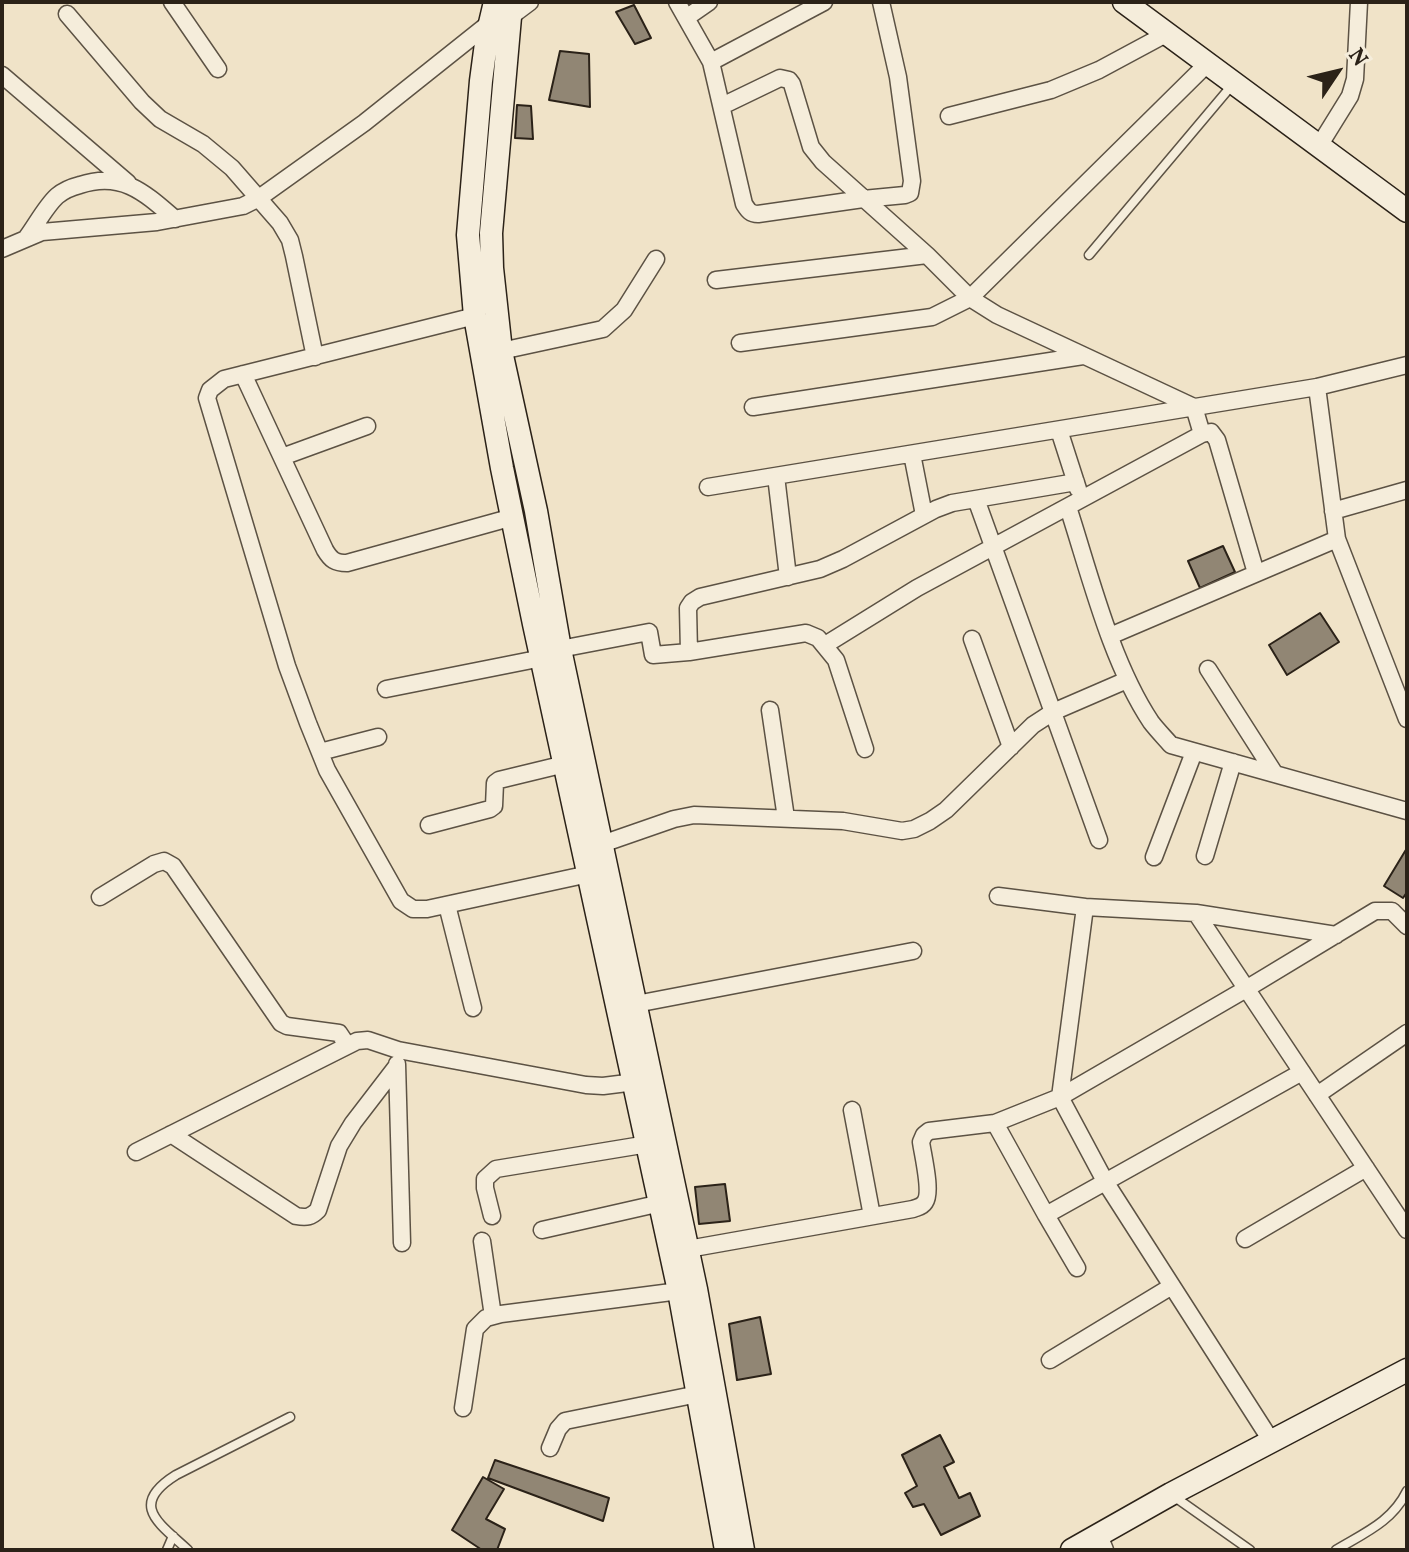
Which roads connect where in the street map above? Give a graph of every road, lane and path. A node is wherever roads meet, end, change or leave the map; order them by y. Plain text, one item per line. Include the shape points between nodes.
1 (172, 2) edge
2 (530, 2) edge
3 (677, 2) edge
4 (709, 2) edge
5 (824, 2) edge
6 (881, 2) edge
7 (1359, 2) edge
8 (1137, 6) edge
9 (502, 11) edge
10 (67, 14) dead end
11 (686, 18) junction
12 (1166, 34) junction
13 (711, 62) junction
14 (1207, 64) junction
15 (218, 69) dead end
16 (2, 75) edge
17 (1233, 84) junction
18 (722, 106) junction
19 (949, 116) dead end
20 (1319, 146) junction
21 (134, 188) junction
22 (259, 198) junction
23 (863, 199) junction
24 (1407, 211) edge
25 (175, 219) junction
26 (26, 239) junction
27 (2, 249) edge
28 (927, 255) junction
29 (1089, 255) dead end
30 (656, 259) dead end
31 (716, 280) dead end
32 (970, 298) junction
33 (475, 316) junction
34 (740, 343) dead end
35 (501, 351) junction
36 (1084, 356) junction
37 (315, 357) junction
38 (1407, 365) edge
39 (243, 374) junction
40 (1317, 387) junction
41 (753, 407) dead end
42 (1194, 407) junction
43 (367, 426) dead end
44 (1059, 430) junction
45 (1202, 434) junction
46 (912, 454) junction
47 (282, 457) junction
48 (525, 463) junction
49 (502, 468) junction
50 (776, 476) junction
51 (1076, 482) junction
52 (708, 487) dead end
53 (1407, 490) edge
54 (976, 499) junction
55 (1075, 503) junction
56 (1333, 511) junction
57 (924, 515) junction
58 (513, 517) junction
59 (1337, 539) junction
60 (993, 546) junction
61 (1256, 573) junction
62 (788, 577) junction
63 (544, 623) junction
64 (1110, 636) junction
65 (972, 639) dead end
66 (825, 645) junction
67 (689, 652) junction
68 (551, 654) junction
69 (1208, 669) dead end
70 (1127, 680) junction
71 (386, 689) dead end
72 (770, 710) dead end
73 (1053, 712) junction
74 (1406, 715) edge
75 (378, 737) dead end
76 (1011, 747) junction
77 (865, 749) dead end
78 (320, 752) junction
79 (1194, 752) junction
80 (1233, 762) junction
81 (565, 764) junction
82 (1275, 774) junction
83 (1407, 811) edge
84 (786, 818) junction
85 (429, 825) dead end
86 (1099, 840) dead end
87 (602, 844) junction
88 (1205, 856) dead end
89 (1154, 857) dead end
90 (598, 872) junction
91 (998, 896) dead end
92 (100, 897) dead end
93 (447, 905) junction
94 (1085, 907) junction
95 (1196, 913) junction
96 (1407, 926) edge
97 (1336, 935) junction
98 (913, 951) dead end
99 (1246, 989) junction
100 (636, 1004) junction
101 (473, 1008) dead end
102 (1407, 1033) edge
103 (347, 1045) junction
104 (397, 1059) junction
105 (1302, 1072) junction
106 (644, 1080) junction
107 (1317, 1095) junction
108 (1060, 1097) junction
109 (852, 1110) dead end
110 (995, 1123) junction
111 (171, 1134) junction
112 (648, 1144) junction
113 (136, 1152) dead end
114 (1366, 1168) junction
115 (1106, 1183) junction
116 (661, 1203) junction
117 (1400, 1204) edge
118 (1046, 1215) junction
119 (492, 1216) dead end
120 (872, 1216) junction
121 (542, 1230) dead end
122 (1407, 1230) edge
123 (1245, 1239) dead end
124 (482, 1241) dead end
125 (402, 1243) dead end
126 (688, 1249) junction
127 (1077, 1268) dead end
128 (1172, 1286) junction
129 (688, 1290) junction
130 (493, 1316) junction
131 (1050, 1360) dead end
132 (1407, 1370) edge
133 (698, 1394) junction
134 (463, 1408) dead end
135 (290, 1417) dead end
136 (1272, 1442) junction
137 (550, 1448) dead end
138 (1407, 1491) edge
139 (1171, 1494) junction
140 (173, 1536) junction
141 (1102, 1542) edge
142 (167, 1550) edge
143 (188, 1550) edge
144 (726, 1550) edge
145 (743, 1550) edge
146 (1072, 1550) edge
147 (1250, 1550) edge
148 (1336, 1550) edge

1 - 15 street
2 - 9 street
3 - 11 street
4 - 11 street
5 - 13 street
6 - 23 street via 898,77 912,188 905,195
7 - 20 street via 1355,79
8 - 12 street
9 - 22 street via 364,123
9 - 33 street via 487,36 481,81 468,235
9 - 35 street via 491,233
10 - 22 street via 142,102 211,150
11 - 13 street
12 - 14 street
12 - 19 street via 1051,90
13 - 18 street
14 - 17 street
14 - 32 street
16 - 21 street
17 - 20 street
17 - 29 lane
18 - 23 street via 780,78 789,80 811,147
18 - 23 street via 744,204 753,214
20 - 24 street
21 - 25 street
21 - 26 street via 112,179 73,187 57,196
22 - 25 street
22 - 37 street via 290,240
23 - 28 street
25 - 26 street via 42,232
26 - 27 street
28 - 31 street
28 - 32 street
30 - 35 street via 624,310 603,329
32 - 34 street via 932,317
32 - 36 street
33 - 37 street
33 - 49 street
35 - 48 street
36 - 41 street
36 - 42 street
37 - 39 street
38 - 40 street
39 - 47 street
39 - 78 street via 215,384 207,398 287,666
40 - 42 street
40 - 56 street
42 - 44 street
42 - 45 street
43 - 47 street
44 - 46 street
44 - 51 street
45 - 55 street
45 - 61 street via 1211,432 1217,440
46 - 50 street
46 - 57 street
47 - 58 street via 325,550 338,563
48 - 49 street
48 - 63 street via 536,511
49 - 58 street
50 - 52 street
50 - 62 street
51 - 54 street
51 - 55 street
53 - 56 street
54 - 57 street
54 - 60 street
55 - 60 street
55 - 64 street
56 - 59 street
57 - 62 street via 843,559
58 - 63 street
59 - 61 street
59 - 74 street
60 - 66 street
60 - 73 street
61 - 64 street
62 - 67 street via 692,602
63 - 68 street
64 - 70 street
65 - 76 street
66 - 67 street via 806,633
66 - 77 street via 836,660
67 - 68 street via 653,655 649,632
68 - 71 street
68 - 81 street
68 - 87 street
69 - 82 street
70 - 73 street
70 - 79 street via 1171,745
72 - 84 street
73 - 76 street
73 - 86 street
75 - 78 street
76 - 84 street via 946,810 914,829
78 - 93 street via 401,901 413,909
79 - 80 street
79 - 89 street
80 - 82 street
80 - 88 street
81 - 85 street via 499,780 490,809
81 - 90 street
82 - 83 street
84 - 87 street via 694,815
87 - 90 street
90 - 93 street
90 - 100 street
90 - 106 street
91 - 94 street
92 - 103 street via 154,864 164,861 173,866 281,1023 339,1033
93 - 101 street
94 - 95 street
94 - 108 street
95 - 97 street
95 - 99 street
96 - 97 street via 1392,911 1375,911
97 - 99 street
98 - 100 street
99 - 105 street
99 - 108 street
100 - 106 street
102 - 107 street
103 - 104 street via 368,1040
103 - 111 street
104 - 106 street via 586,1085
104 - 111 street via 339,1146 318,1210 305,1218
104 - 125 street
105 - 107 street
105 - 115 street
106 - 112 street
106 - 126 street
107 - 114 street
108 - 110 street
108 - 115 street
109 - 120 street
110 - 118 street
110 - 120 street via 929,1131 921,1142 927,1200 913,1209
111 - 113 street
112 - 116 street
112 - 119 street via 496,1169 485,1179
114 - 117 street
114 - 123 street
115 - 118 street
115 - 128 street
116 - 121 street
116 - 129 street
117 - 122 street
118 - 127 street
120 - 126 street
124 - 130 street
126 - 129 street
128 - 131 street
128 - 136 street
129 - 130 street
129 - 133 street
129 - 145 street
130 - 134 street via 475,1329
132 - 136 street
133 - 137 street via 565,1421
133 - 144 street
135 - 140 lane via 162,1484 150,1507
136 - 139 street
138 - 148 lane via 1397,1510
139 - 141 street
139 - 147 lane
140 - 142 lane
140 - 143 lane
141 - 146 street

